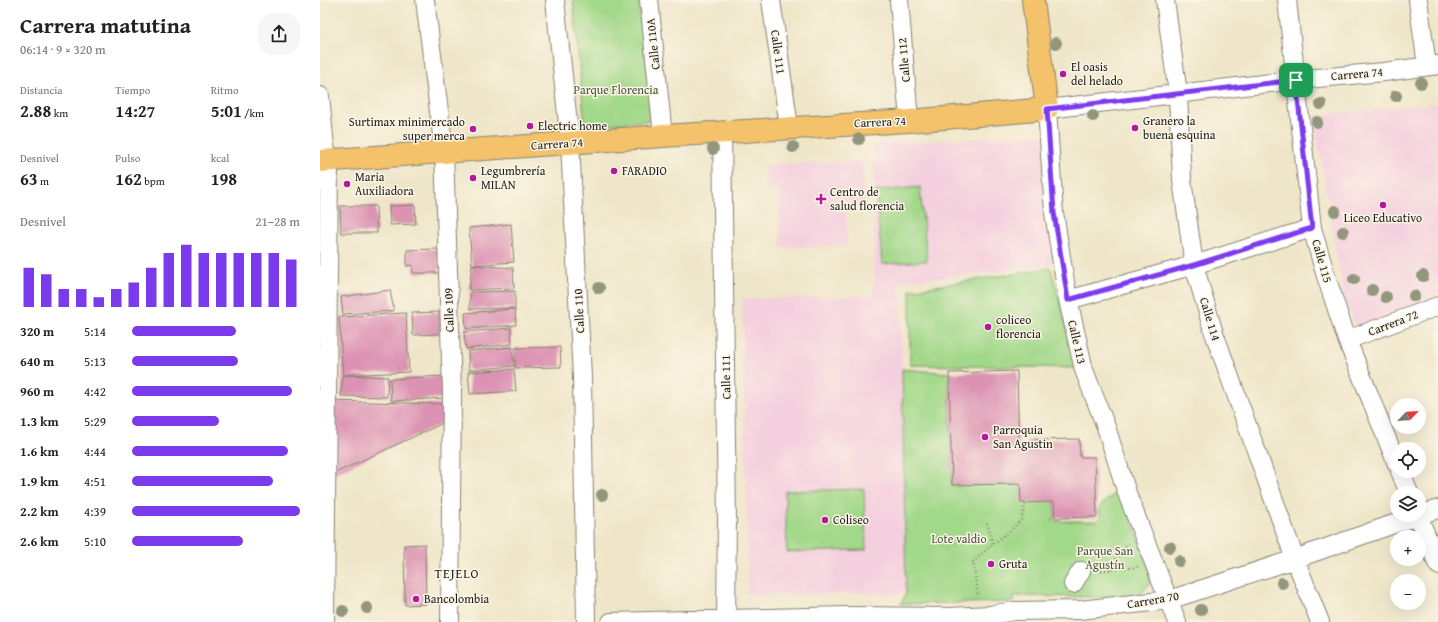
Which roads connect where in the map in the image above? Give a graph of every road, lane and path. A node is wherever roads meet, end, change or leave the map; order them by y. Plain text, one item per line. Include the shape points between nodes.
1 (425, 0) edge
2 (555, 0) edge
3 (649, 0) edge
4 (771, 0) edge
5 (899, 0) edge
6 (1033, 0) edge
7 (1165, 0) edge
8 (1287, 0) edge
9 (1418, 0) edge
10 (1433, 65) edge
11 (1296, 80) junction
12 (1178, 94) junction
13 (320, 96) edge
14 (1047, 109) junction
15 (909, 121) junction
16 (789, 127) junction
17 (722, 133) junction
18 (663, 136) junction
19 (570, 143) junction
20 (444, 151) junction
21 (324, 161) edge
22 (1312, 228) junction
23 (1194, 265) junction
24 (1068, 300) junction
25 (1438, 306) edge
26 (1347, 340) junction
27 (1390, 447) edge
28 (1026, 502) dead end
29 (1438, 509) edge
30 (1426, 513) edge
31 (1398, 522) edge
32 (1421, 522) edge
33 (987, 523) dead end
34 (1132, 537) dead end
35 (992, 544) junction
36 (1295, 559) junction
37 (1438, 565) edge
38 (1142, 566) dead end
39 (1109, 570) junction
40 (1077, 578) dead end
41 (978, 594) dead end
42 (1169, 600) junction
43 (1112, 614) edge
44 (990, 618) edge
45 (847, 619) edge
46 (726, 620) edge
47 (325, 622) edge
48 (450, 622) edge
49 (586, 622) edge
50 (611, 622) edge
51 (1177, 622) edge
52 (1320, 622) edge

1 - 20 street, Calle 109
2 - 19 street, Calle 110
3 - 18 street, Calle 110A
4 - 16 street, Calle 111
5 - 15 street, Calle 112
6 - 14 main road, Calle 113
7 - 12 street, Calle 114
8 - 11 street, Calle 115
9 - 10 street
10 - 11 street, Carrera 74
11 - 12 street, Carrera 74
11 - 22 street, Calle 115
12 - 14 street, Carrera 74
12 - 23 street, Calle 114 via 1182,180
13 - 21 street
14 - 15 main road, Carrera 74
14 - 24 street, Calle 113 via 1054,213
15 - 16 main road, Carrera 74
16 - 17 main road, Carrera 74
17 - 18 main road, Carrera 74
17 - 46 street, Calle 111
18 - 19 main road, Carrera 74
19 - 20 main road, Carrera 74
19 - 49 street, Calle 110 via 582,377
20 - 21 main road, Carrera 74
20 - 48 street, Calle 109 via 452,390
21 - 47 street
22 - 23 street
22 - 26 street, Calle 115
23 - 24 street
23 - 36 street, Calle 114 via 1213,330
24 - 42 street, Calle 113 via 1084,370 1128,496
25 - 26 street, Carrera 72
26 - 27 street, Calle 115
28 - 35 path via 1021,520
29 - 30 street, Carrera 70
31 - 36 street, Carrera 70
32 - 37 street
33 - 35 path
34 - 39 path
35 - 41 path via 973,562
36 - 42 street, Carrera 70
36 - 52 street, Calle 114
38 - 39 path
39 - 40 path
42 - 43 street, Carrera 70
42 - 51 street, Calle 113
43 - 44 street, Carrera 70 via 1080,610 1014,611
44 - 45 street, Carrera 70
45 - 46 street, Carrera 70
46 - 50 street, Carrera 70

